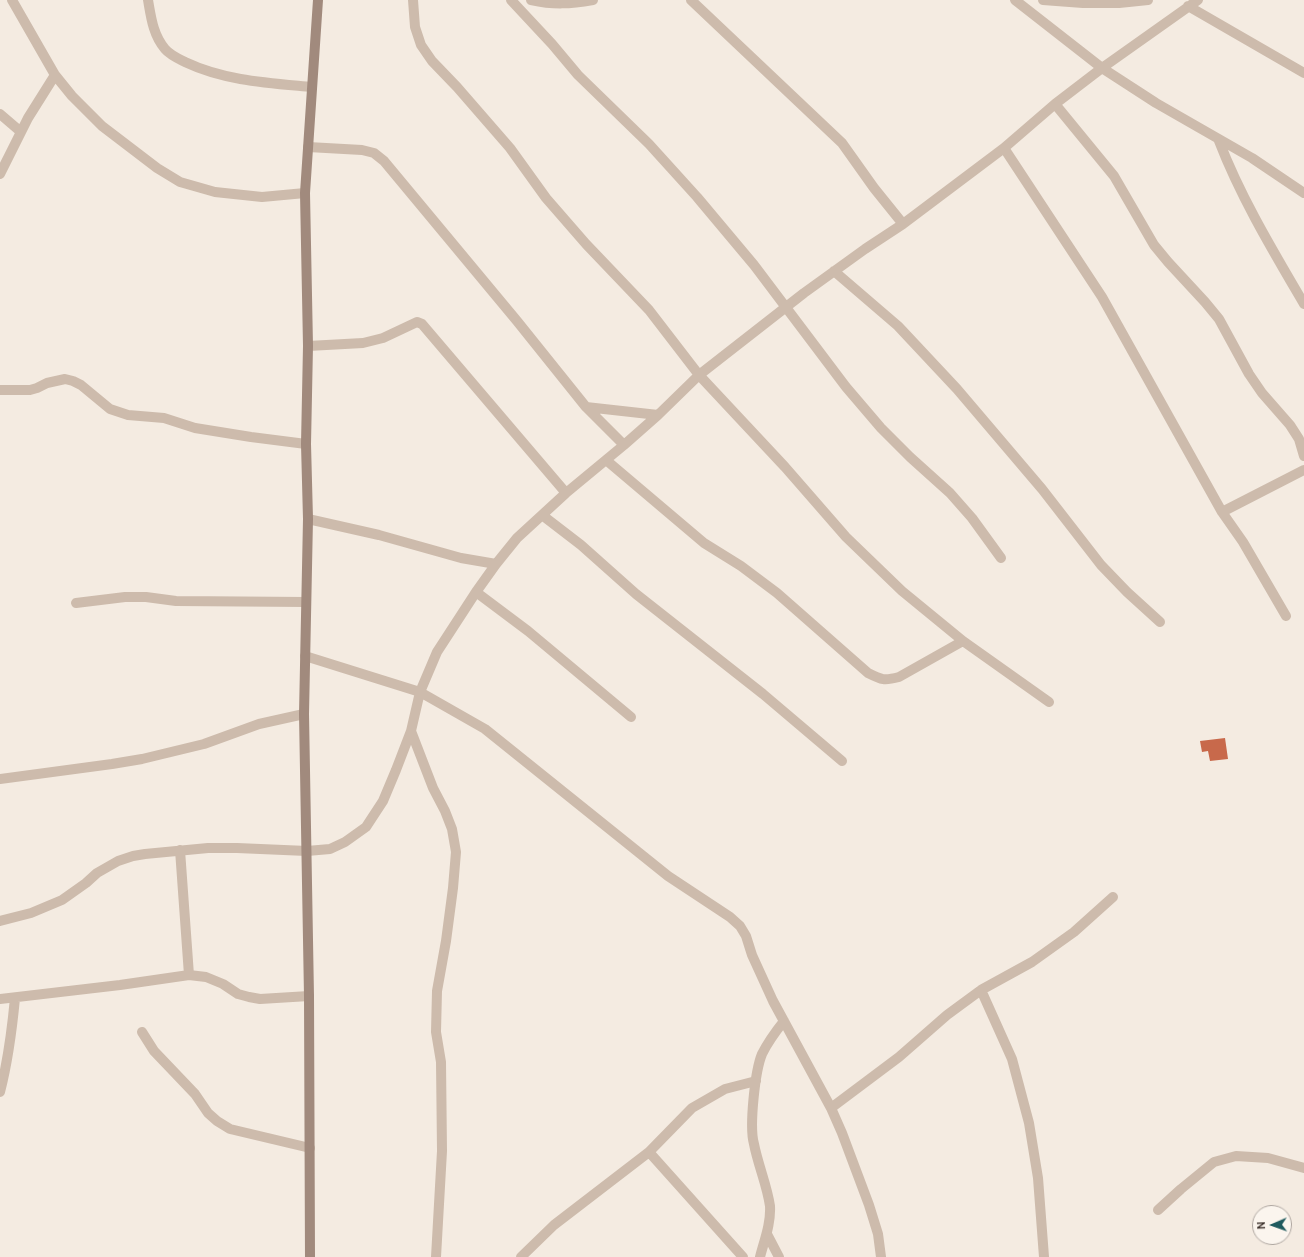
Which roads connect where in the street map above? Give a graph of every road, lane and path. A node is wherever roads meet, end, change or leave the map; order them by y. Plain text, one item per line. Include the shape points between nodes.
1 (12, 0) edge
2 (148, 0) edge
3 (318, 0) edge
4 (413, 0) edge
5 (511, 0) edge
6 (531, 0) edge
7 (593, 0) edge
8 (691, 0) edge
9 (1015, 0) edge
10 (1043, 0) edge
11 (1148, 0) edge
12 (1198, 0) edge
13 (1188, 6) junction
14 (1102, 68) junction
15 (1304, 73) edge
16 (55, 75) junction
17 (312, 87) junction
18 (1055, 104) junction
19 (0, 114) edge
20 (20, 132) junction
21 (1220, 140) junction
22 (308, 147) junction
23 (1004, 148) junction
24 (0, 174) edge
25 (305, 193) junction
26 (1304, 193) edge
27 (903, 224) junction
28 (834, 271) junction
29 (1304, 304) edge
30 (786, 307) junction
31 (308, 346) junction
32 (699, 375) junction
33 (0, 390) edge
34 (586, 407) junction
35 (658, 415) junction
36 (306, 444) junction
37 (624, 445) junction
38 (1304, 456) edge
39 (606, 460) junction
40 (1304, 470) edge
41 (566, 493) junction
42 (1222, 512) junction
43 (542, 515) junction
44 (308, 519) junction
45 (1001, 558) dead end
46 (496, 564) junction
47 (476, 592) junction
48 (306, 602) junction
49 (76, 603) dead end
50 (1286, 616) dead end
51 (1160, 622) dead end
52 (963, 641) junction
53 (305, 656) junction
54 (420, 692) junction
55 (1049, 702) dead end
56 (304, 714) junction
57 (630, 717) dead end
58 (411, 731) junction
59 (842, 761) dead end
60 (0, 779) edge
61 (180, 850) junction
62 (307, 851) junction
63 (1113, 897) dead end
64 (0, 921) edge
65 (189, 975) junction
66 (981, 990) junction
67 (309, 996) junction
68 (15, 998) junction
69 (0, 999) edge
70 (784, 1021) junction
71 (142, 1032) dead end
72 (756, 1081) junction
73 (0, 1092) edge
74 (831, 1108) junction
75 (310, 1148) junction
76 (649, 1152) junction
77 (1304, 1168) edge
78 (1158, 1210) dead end
79 (767, 1234) junction
80 (310, 1257) edge
81 (436, 1257) edge
82 (521, 1257) edge
83 (743, 1257) edge
84 (760, 1257) edge
85 (779, 1257) edge
86 (881, 1257) edge
87 (1044, 1257) edge

1 - 16 street
2 - 17 street via 156,35 166,50 178,59 196,68 240,80
3 - 17 street
4 - 32 street via 415,26 421,45 432,61 510,148 546,198 586,244 649,310
5 - 30 street via 578,75 649,144 697,197
6 - 7 street via 566,4
8 - 27 street via 842,143
9 - 14 street
10 - 11 street via 1083,3
12 - 13 street
13 - 14 street
13 - 15 street
14 - 18 street
14 - 21 street
16 - 20 street
16 - 25 street via 102,126 157,168 180,182 216,192 262,197
17 - 22 street
18 - 23 street
18 - 38 street via 1114,176 1154,245 1219,319 1249,374 1290,424
19 - 20 street
20 - 24 street
21 - 26 street
21 - 29 street via 1228,164 1251,212
22 - 25 street
22 - 34 street via 362,150 374,153 384,160
23 - 27 street
23 - 42 street via 1102,297
25 - 31 street
27 - 28 street
28 - 30 street
28 - 51 street via 898,326 952,383 1042,488 1101,565
30 - 32 street
30 - 45 street via 846,387 910,457 950,493
31 - 36 street
31 - 41 street via 363,343 383,338 417,322 422,324
32 - 35 street
32 - 52 street via 846,537 902,591
33 - 36 street via 30,390 64,379 81,385 110,409 128,415 164,418 195,428
34 - 35 street
34 - 37 street
35 - 37 street
36 - 44 street
37 - 39 street
39 - 41 street
39 - 52 street via 704,543 777,593 868,673 881,679 899,677
40 - 42 street
41 - 43 street
42 - 50 street via 1243,542
43 - 46 street via 517,538
43 - 59 street
44 - 46 street via 379,535 461,558
44 - 48 street
46 - 47 street
47 - 54 street via 437,652
47 - 57 street via 528,631
48 - 49 street via 176,601 132,597
48 - 53 street
52 - 55 street
53 - 54 street
53 - 56 street
54 - 58 street
54 - 70 street via 485,729 668,876 740,926
56 - 60 street via 259,724 204,744 142,759
56 - 62 street
58 - 62 street via 383,801 366,827 330,849
58 - 81 street via 452,829 456,852 446,941 437,991 436,1032 441,1062 442,1151
61 - 62 street via 237,848
61 - 64 street via 126,859 97,872 86,884 62,900 31,913
61 - 65 street
62 - 67 street
63 - 66 street via 1074,932 1032,962
65 - 67 street via 206,977 248,997 260,999
65 - 68 street
66 - 74 street
66 - 87 street via 1012,1059 1029,1122 1038,1178
67 - 75 street
68 - 69 street
68 - 73 street via 7,1062
70 - 72 street via 762,1054
70 - 74 street
71 - 75 street via 154,1051 217,1121 230,1129
72 - 76 street via 725,1089 692,1108
72 - 79 street via 753,1143 770,1207
74 - 86 street via 869,1204 878,1234
75 - 80 street
76 - 82 street via 554,1225
76 - 83 street
77 - 78 street via 1268,1158 1236,1156 1214,1162
79 - 84 street
79 - 85 street

